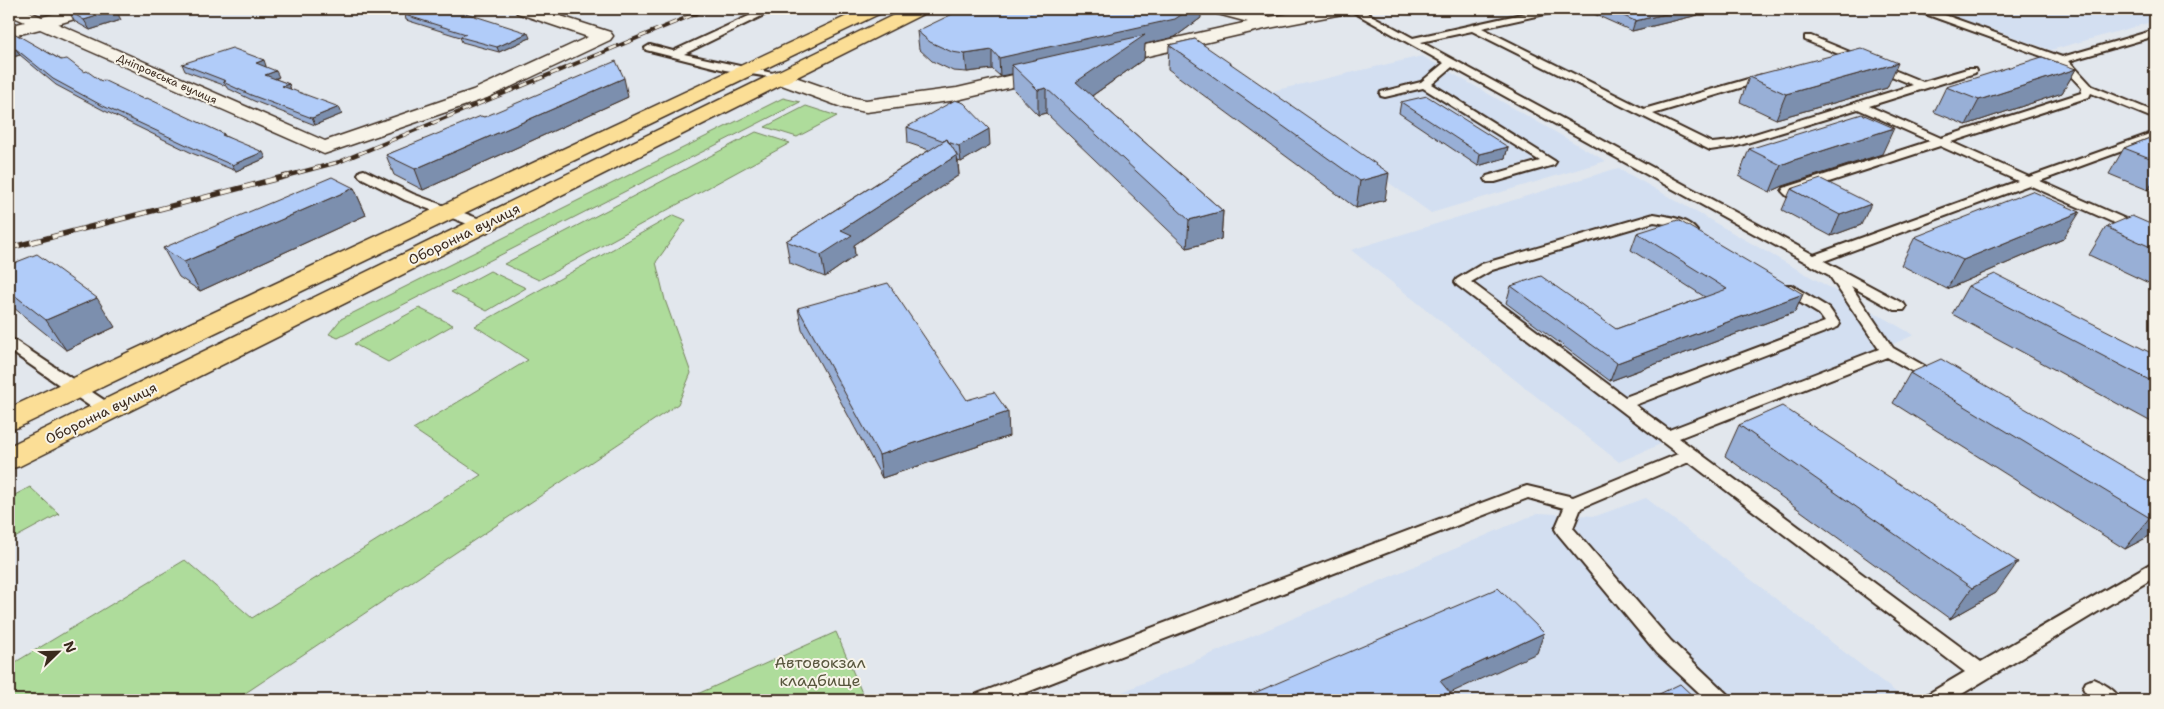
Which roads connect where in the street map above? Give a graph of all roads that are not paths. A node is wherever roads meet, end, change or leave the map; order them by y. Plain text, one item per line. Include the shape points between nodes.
1 (10, 9) edge
2 (90, 9) edge
3 (523, 9) edge
4 (771, 9) edge
5 (875, 9) edge
6 (919, 9) edge
7 (1220, 9) edge
8 (1342, 9) edge
9 (1353, 9) edge
10 (1556, 9) edge
11 (1920, 9) edge
12 (1268, 23) junction
13 (40, 24) junction
14 (1472, 27) junction
15 (9, 32) edge
16 (2155, 33) edge
17 (1808, 38) dead end
18 (1412, 41) junction
19 (650, 48) dead end
20 (675, 54) junction
21 (1846, 54) junction
22 (1828, 59) edge
23 (2062, 60) junction
24 (1450, 62) junction
25 (1093, 63) edge
26 (745, 70) junction
27 (1064, 70) edge
28 (1971, 71) dead end
29 (1772, 75) edge
30 (778, 77) junction
31 (1425, 84) junction
32 (1923, 86) junction
33 (2088, 88) junction
34 (1385, 94) dead end
35 (1860, 106) junction
36 (1643, 113) junction
37 (2155, 116) edge
38 (2155, 135) edge
39 (1939, 141) junction
40 (364, 174) dead end
41 (1491, 179) dead end
42 (2030, 182) junction
43 (1799, 198) edge
44 (448, 212) junction
45 (483, 225) junction
46 (1701, 236) edge
47 (2155, 237) edge
48 (1813, 260) junction
49 (1834, 272) junction
50 (1775, 281) edge
51 (1899, 307) dead end
52 (9, 343) edge
53 (1888, 351) junction
54 (1949, 386) edge
55 (77, 388) junction
56 (1622, 404) junction
57 (107, 410) junction
58 (9, 420) edge
59 (1666, 437) junction
60 (1691, 455) junction
61 (9, 458) edge
62 (1574, 504) junction
63 (2155, 568) edge
64 (1981, 673) junction
65 (2093, 688) dead end
66 (984, 700) edge
67 (1720, 700) edge
68 (1935, 700) edge
69 (2110, 700) edge

1 - 13 street, Дніпровська вулиця
2 - 13 street
3 - 13 street, Дніпровська вулиця via 604,36 480,94 324,148
4 - 20 lane
5 - 26 main road, Оборонна вулиця
6 - 30 main road, Оборонна вулиця
7 - 12 street
8 - 12 street
9 - 18 lane
10 - 14 lane
11 - 23 lane
12 - 25 street
13 - 15 street
14 - 18 lane
14 - 36 lane
16 - 23 lane
17 - 21 lane
18 - 24 lane
19 - 20 lane
20 - 26 lane
21 - 22 lane
21 - 32 lane
23 - 33 lane
24 - 31 lane
24 - 48 lane
26 - 30 lane
26 - 44 main road, Оборонна вулиця
27 - 30 street via 957,94 866,106 851,104
28 - 32 lane
29 - 36 lane
30 - 45 main road, Оборонна вулиця
31 - 34 lane
31 - 41 lane via 1550,162
32 - 35 lane
33 - 37 lane
33 - 39 lane via 2085,95
35 - 36 lane via 1733,144 1710,146
35 - 39 lane
38 - 42 lane
39 - 42 lane
39 - 43 lane via 1788,191
40 - 44 lane
42 - 47 lane
42 - 48 lane
44 - 45 lane
44 - 55 main road, Оборонна вулиця
45 - 57 main road, Оборонна вулиця
46 - 56 lane via 1676,222 1654,218 1487,267 1462,282
48 - 49 lane
49 - 51 lane
49 - 53 lane
50 - 56 lane via 1824,311 1833,324
52 - 55 lane
53 - 54 lane
53 - 59 lane
55 - 57 lane
55 - 58 main road, Оборонна вулиця
56 - 59 lane
57 - 61 main road, Оборонна вулиця
59 - 60 lane
60 - 62 lane
60 - 64 lane
62 - 66 lane via 1527,492
62 - 67 lane via 1564,529 1664,647
63 - 64 lane
64 - 68 lane
65 - 69 lane

